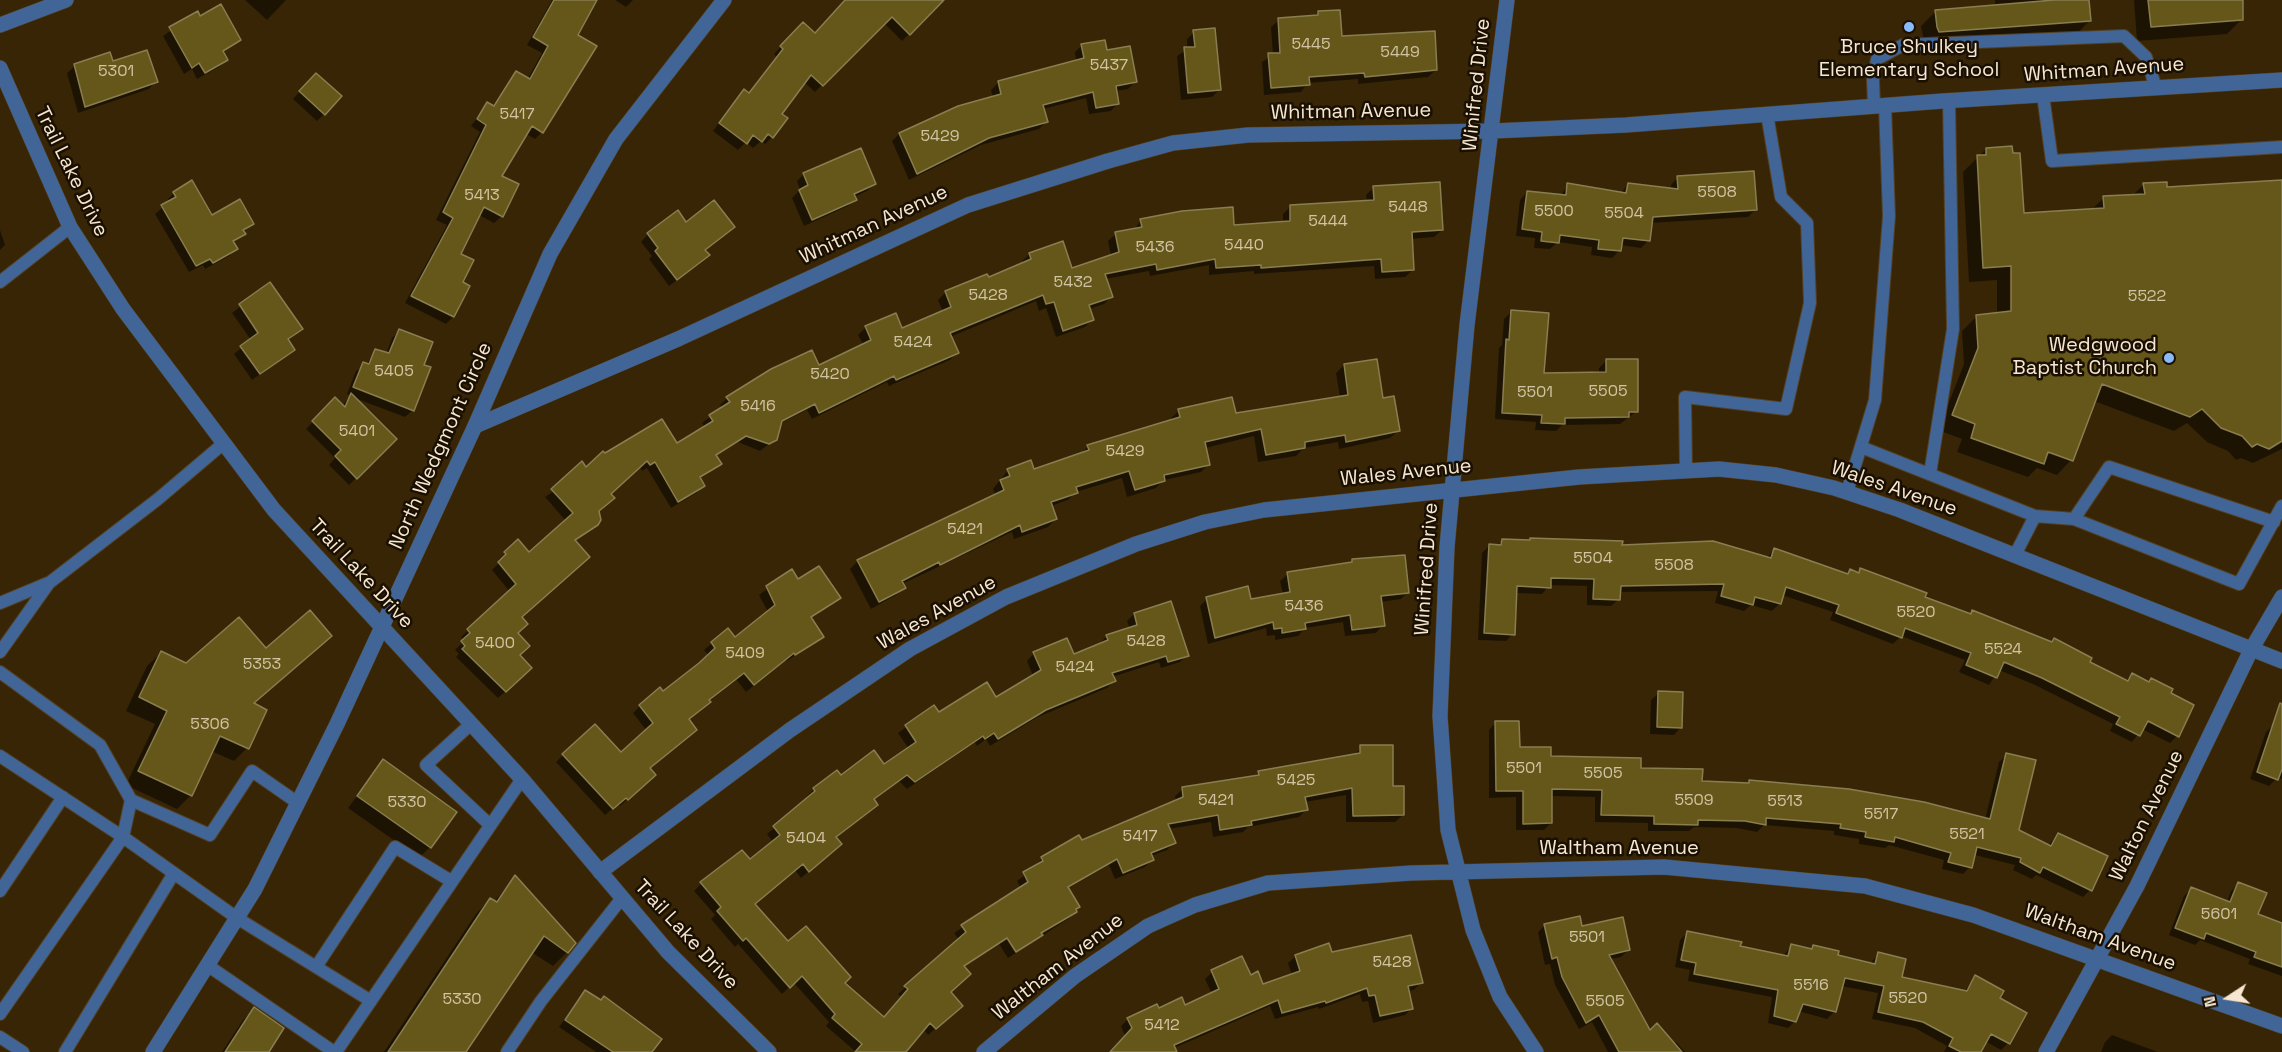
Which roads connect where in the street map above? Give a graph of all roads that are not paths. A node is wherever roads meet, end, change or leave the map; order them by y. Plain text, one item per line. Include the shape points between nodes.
1 (66, 0) edge
2 (724, 0) edge
3 (1507, 0) edge
4 (0, 25) edge
5 (0, 68) edge
6 (2282, 80) edge
7 (2156, 88) junction
8 (2043, 95) junction
9 (1949, 101) junction
10 (1879, 106) junction
11 (1767, 114) junction
12 (1493, 132) junction
13 (2282, 147) edge
14 (70, 227) junction
15 (0, 282) edge
16 (475, 426) junction
17 (224, 443) junction
18 (1861, 447) junction
19 (1686, 471) junction
20 (1930, 474) junction
21 (1453, 489) junction
22 (1847, 492) junction
23 (2282, 506) edge
24 (2035, 516) junction
25 (2074, 519) junction
26 (2274, 522) junction
27 (2015, 555) junction
28 (49, 583) junction
29 (2282, 597) edge
30 (0, 603) edge
31 (382, 627) junction
32 (2251, 650) junction
33 (0, 652) edge
34 (2282, 662) edge
35 (0, 672) edge
36 (471, 724) junction
37 (2, 762) edge
38 (522, 779) junction
39 (63, 797) junction
40 (131, 800) junction
41 (298, 803) junction
42 (490, 825) junction
43 (123, 837) junction
44 (1458, 871) junction
45 (600, 872) junction
46 (174, 873) junction
47 (451, 881) junction
48 (0, 891) edge
49 (622, 898) junction
50 (237, 918) junction
51 (2097, 959) junction
52 (207, 965) junction
53 (316, 967) junction
54 (370, 1001) junction
55 (0, 1014) edge
56 (2282, 1026) edge
57 (0, 1037) edge
58 (23, 1052) edge
59 (65, 1052) edge
60 (153, 1052) edge
61 (335, 1052) edge
62 (507, 1052) edge
63 (769, 1052) edge
64 (984, 1052) edge
65 (1536, 1052) edge
66 (2046, 1052) edge

1 - 4 street
2 - 16 street, North Wedgmont Circle via 616,139 550,254
3 - 12 street, Winifred Drive
5 - 14 street, Trail Lake Drive
6 - 7 street, Whitman Avenue
7 - 8 street, Whitman Avenue
7 - 10 lane via 2146,57 2124,36 1903,45 1877,59 1873,80
8 - 9 street, Whitman Avenue
8 - 13 lane via 2052,161
9 - 10 street, Whitman Avenue
9 - 20 lane via 1953,329
10 - 11 street, Whitman Avenue
10 - 18 lane via 1889,216 1875,400
11 - 12 street, Whitman Avenue
11 - 19 lane via 1781,197 1807,222 1810,303 1786,409 1685,397
12 - 16 street, Whitman Avenue via 1248,135 1173,143 1108,161 968,205 678,339
12 - 21 street, Winifred Drive via 1467,325
14 - 15 lane
14 - 17 street, Trail Lake Drive via 123,309
16 - 31 street, North Wedgmont Circle
17 - 28 lane
17 - 31 street, Trail Lake Drive via 274,510
18 - 20 lane
18 - 22 lane
19 - 21 street, Wales Avenue
19 - 22 street, Wales Avenue via 1719,469 1776,475
20 - 24 lane
21 - 44 street, Winifred Drive via 1440,716 1448,830
21 - 45 street, Wales Avenue via 1264,510 1205,522 1136,544 1006,597 910,650 790,730
22 - 27 street, Wales Avenue
23 - 26 lane
24 - 25 lane
24 - 27 lane
25 - 26 lane via 2109,467
25 - 26 lane via 2239,584
27 - 32 street, Wales Avenue
28 - 30 lane
28 - 33 lane
29 - 32 street, Walton Avenue
31 - 36 street, Trail Lake Drive
31 - 41 street, North Wedgmont Circle
32 - 34 street, Wales Avenue
32 - 51 street, Walton Avenue via 2137,886
35 - 40 lane via 100,745
36 - 38 street, Trail Lake Drive
36 - 42 lane via 426,765
37 - 39 lane
38 - 42 lane
38 - 45 street, Trail Lake Drive
39 - 43 lane
39 - 48 lane
40 - 41 lane via 210,835 252,771
40 - 43 lane
41 - 50 street, North Wedgmont Circle
42 - 47 lane
43 - 46 lane
43 - 55 lane
44 - 51 street, Waltham Avenue via 1664,867 1865,886 1973,915
44 - 64 street, Waltham Avenue via 1268,883 1195,905 1148,926 1084,970
44 - 65 street, Winifred Drive via 1473,930 1500,996
45 - 49 street, Trail Lake Drive
46 - 50 lane
46 - 59 lane
47 - 53 lane via 395,847
47 - 54 lane
49 - 62 lane via 541,1001
49 - 63 street, Trail Lake Drive via 668,952
50 - 52 street, North Wedgmont Circle
50 - 53 lane
51 - 56 street, Waltham Avenue
51 - 66 street, Walton Avenue
52 - 60 street, North Wedgmont Circle
52 - 61 lane
53 - 54 lane
54 - 61 lane
57 - 58 lane

